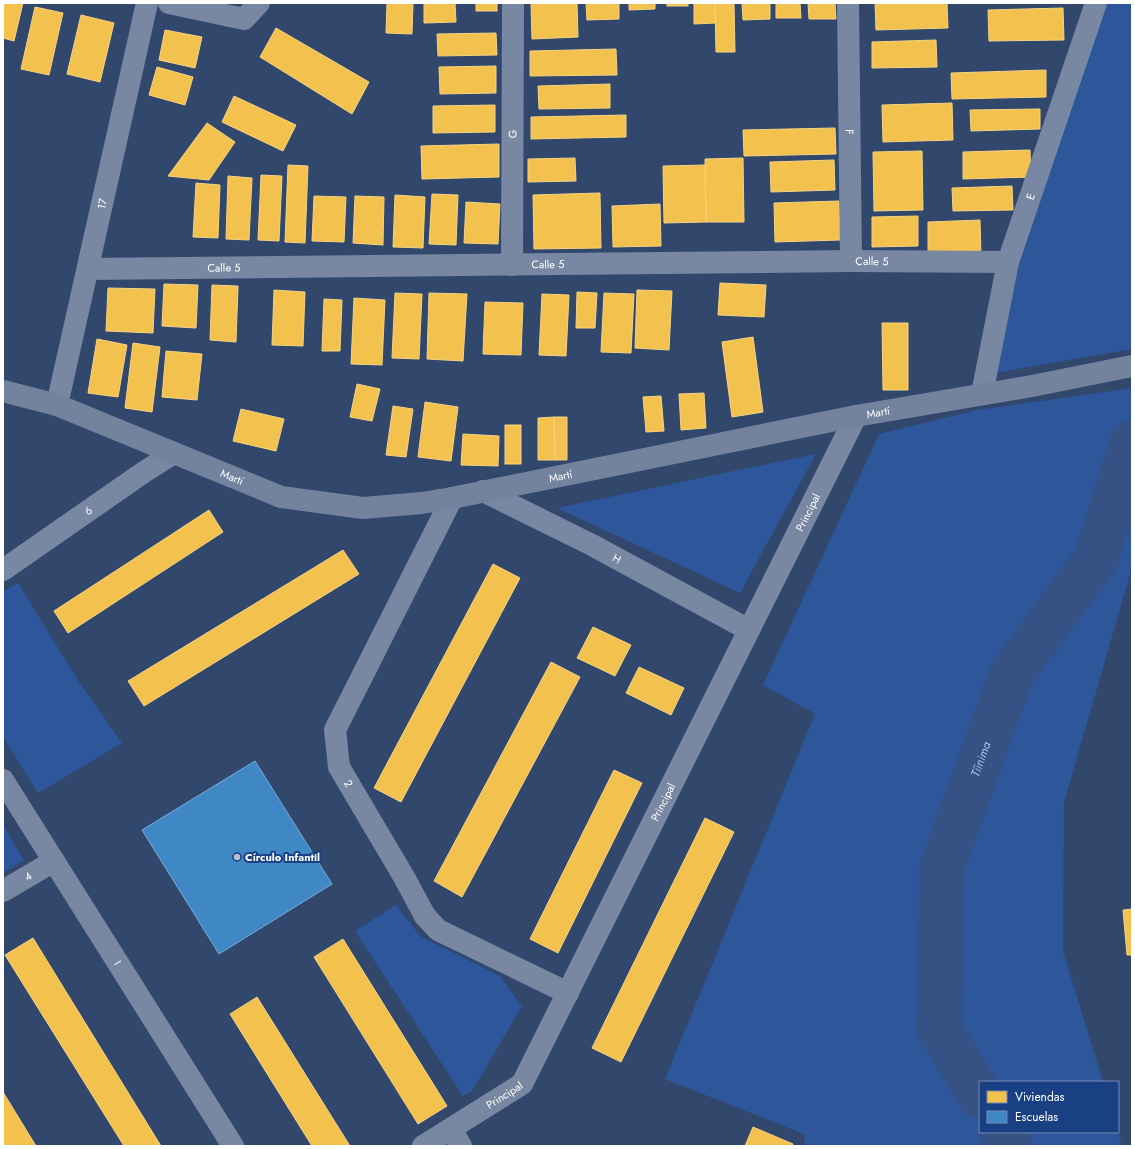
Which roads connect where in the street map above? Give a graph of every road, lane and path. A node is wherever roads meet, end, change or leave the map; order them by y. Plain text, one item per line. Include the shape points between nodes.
1 (147, 3) edge
2 (169, 3) edge
3 (259, 3) edge
4 (513, 3) edge
5 (848, 3) edge
6 (1096, 3) edge
7 (851, 261) junction
8 (1008, 262) junction
9 (512, 265) junction
10 (88, 269) junction
11 (1132, 366) edge
12 (3, 391) edge
13 (982, 394) junction
14 (57, 405) junction
15 (856, 416) junction
16 (174, 453) junction
17 (483, 491) junction
18 (452, 498) junction
19 (3, 570) edge
20 (749, 630) junction
21 (3, 780) edge
22 (54, 861) junction
23 (3, 891) edge
24 (568, 993) junction
25 (456, 1137) edge
26 (233, 1146) edge
27 (423, 1146) edge

1 - 10 street, 17
2 - 3 street via 244,19
4 - 9 street, G
5 - 7 street, F
6 - 8 street, E
7 - 8 street, Calle 5
7 - 9 street, Calle 5
8 - 13 street, E
9 - 10 street, Calle 5
10 - 14 street, 17
11 - 13 street, Martí
12 - 14 street, Martí
13 - 15 street, Martí
14 - 16 street, Martí
15 - 17 street, Martí
15 - 20 street, Principal
16 - 18 street, Martí via 282,497 363,508
16 - 19 street, 6
17 - 18 street, Martí
17 - 20 street, H
18 - 24 street, 2 via 335,730 339,767 425,916 438,930
20 - 24 street, Principal
21 - 22 street, I
22 - 23 street, 4
22 - 26 street, I
24 - 25 street, Principal via 522,1084
25 - 27 street, Principal

